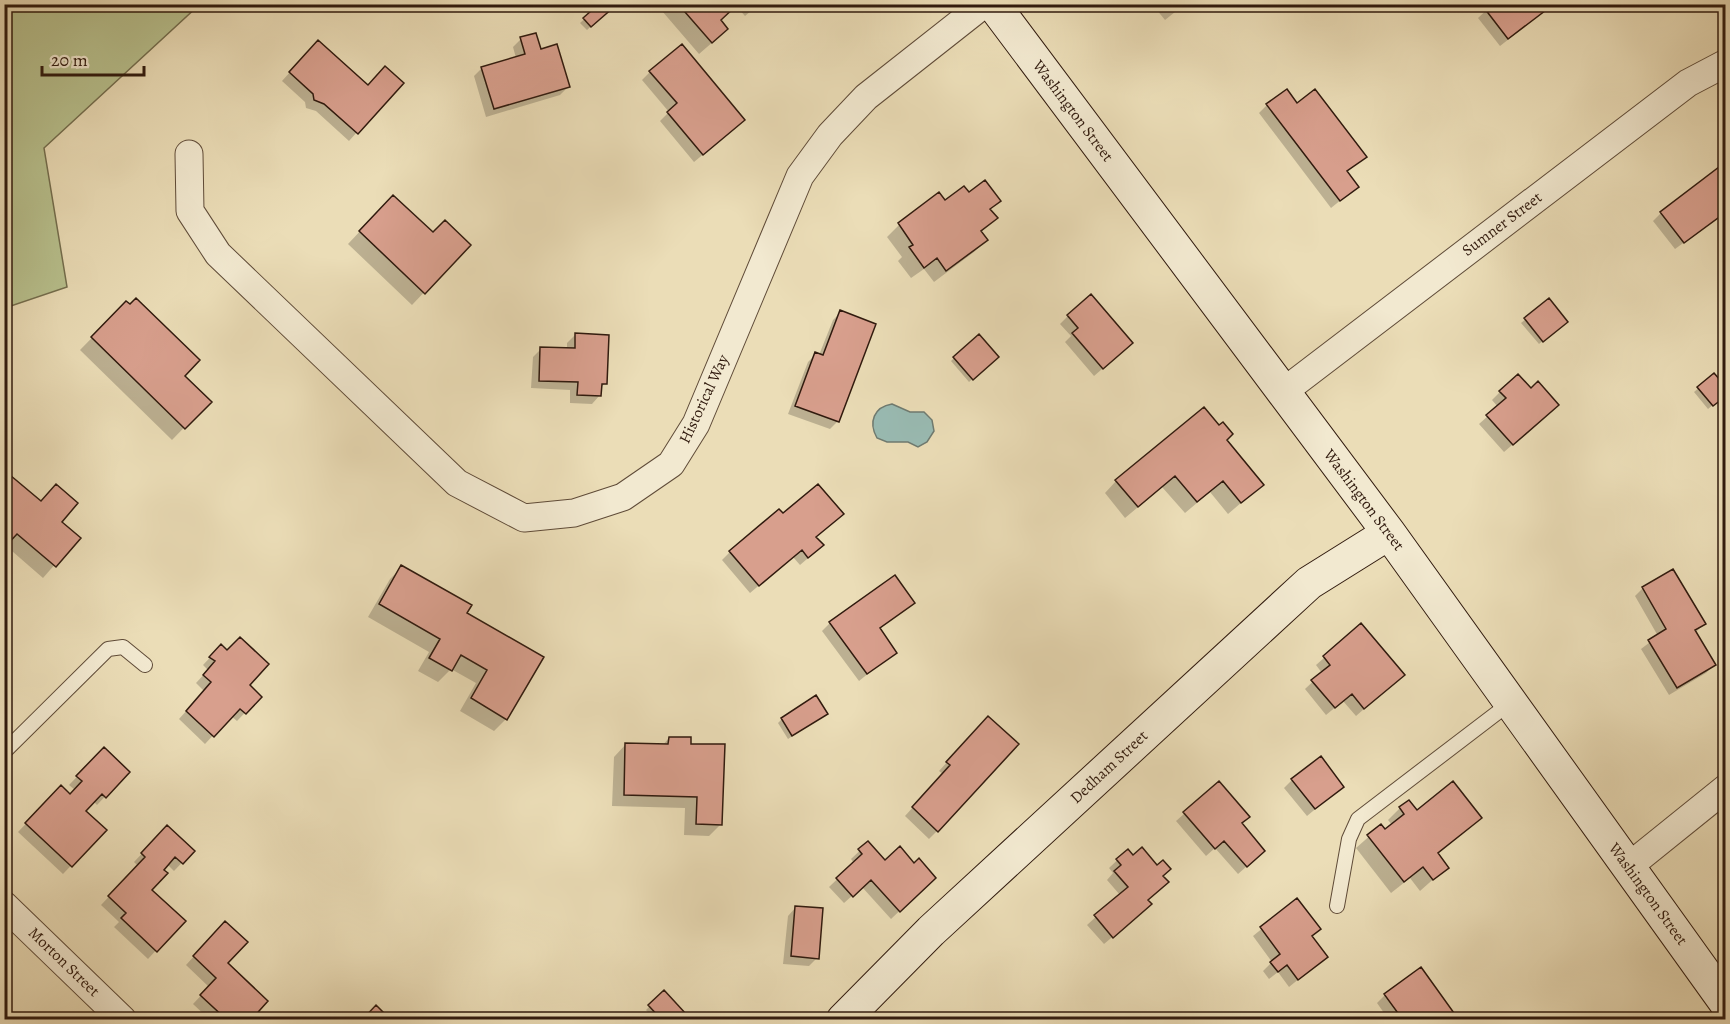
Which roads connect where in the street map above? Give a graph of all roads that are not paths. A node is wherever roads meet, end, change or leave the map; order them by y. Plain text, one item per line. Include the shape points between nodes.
1 (984, 4) edge
2 (993, 4) edge
3 (1725, 63) edge
4 (189, 154) dead end
5 (1283, 392) junction
6 (1389, 533) junction
7 (145, 664) dead end
8 (1510, 703) junction
9 (4, 752) edge
10 (1725, 788) edge
11 (1628, 867) junction
12 (4, 905) edge
13 (1337, 906) dead end
14 (1725, 1003) edge
15 (123, 1020) edge
16 (843, 1020) edge

1 - 4 street, Historical Way via 866,98 830,135 800,176 696,424 671,464 623,497 574,513 524,518 458,483 218,254 190,211
2 - 5 main road, Washington Street
3 - 5 street, Sumner Street via 1688,83
5 - 6 main road, Washington Street
6 - 8 main road, Washington Street
6 - 16 main road, Dedham Street via 1309,583 931,931
7 - 9 lane via 123,647 108,649
8 - 11 main road, Washington Street
8 - 13 lane via 1358,819 1349,839
10 - 11 street
11 - 14 main road, Washington Street
12 - 15 street, Morton Street

